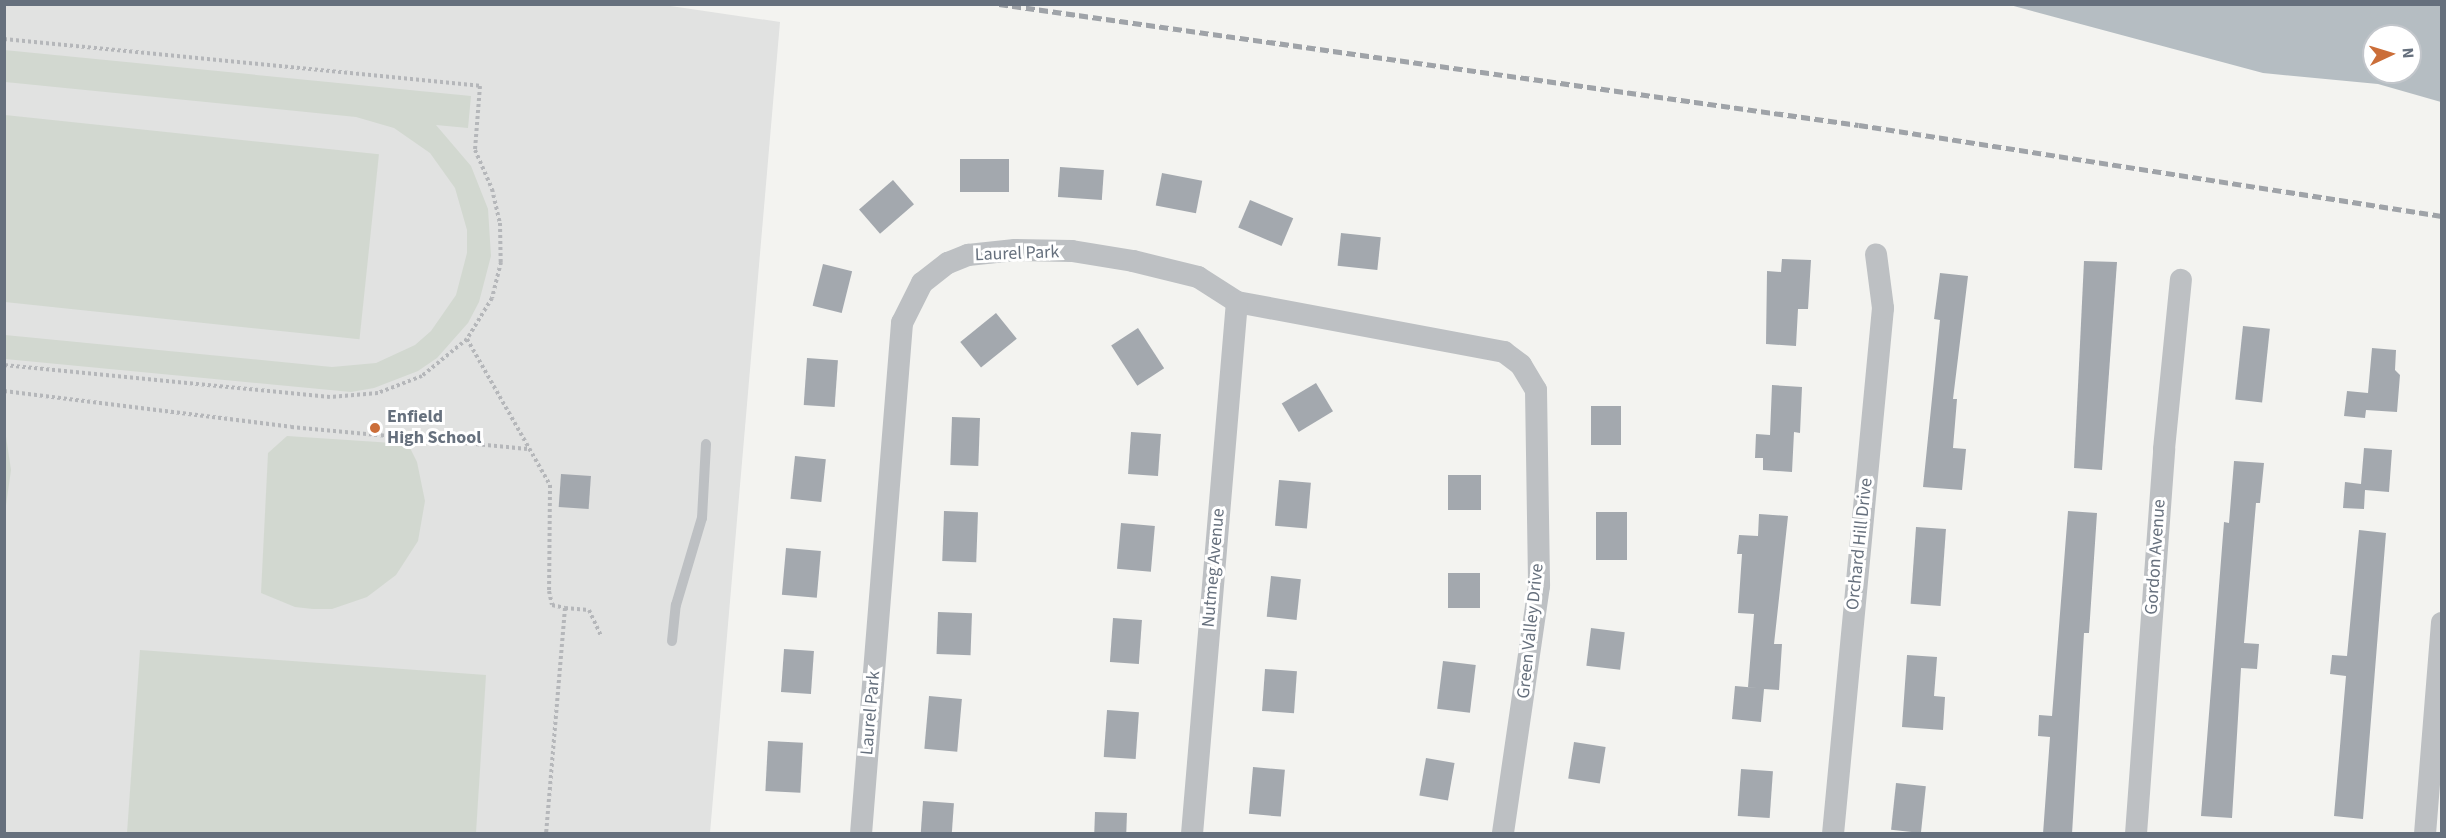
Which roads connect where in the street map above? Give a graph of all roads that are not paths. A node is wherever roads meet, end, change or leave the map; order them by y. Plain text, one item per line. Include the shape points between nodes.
1 (1876, 254) dead end
2 (2181, 280) dead end
3 (1237, 302) junction
4 (1536, 390) joint
5 (706, 444) dead end
6 (2442, 622) edge
7 (672, 641) dead end
8 (861, 834) edge
9 (1192, 834) edge
10 (1503, 834) edge
11 (1833, 834) edge
12 (2136, 834) edge
13 (2425, 834) edge

1 - 11 street, Orchard Hill Drive via 1883,308
2 - 12 street, Gordon Avenue via 2164,448
3 - 4 street, Laurel Park via 1504,352 1521,365
3 - 8 street, Laurel Park via 1198,277 1072,251 1015,250 968,255 948,263 922,283 902,323
3 - 9 street, Nutmeg Avenue
4 - 10 street, Green Valley Drive via 1539,586
5 - 7 lane via 702,518 676,605
6 - 13 street

